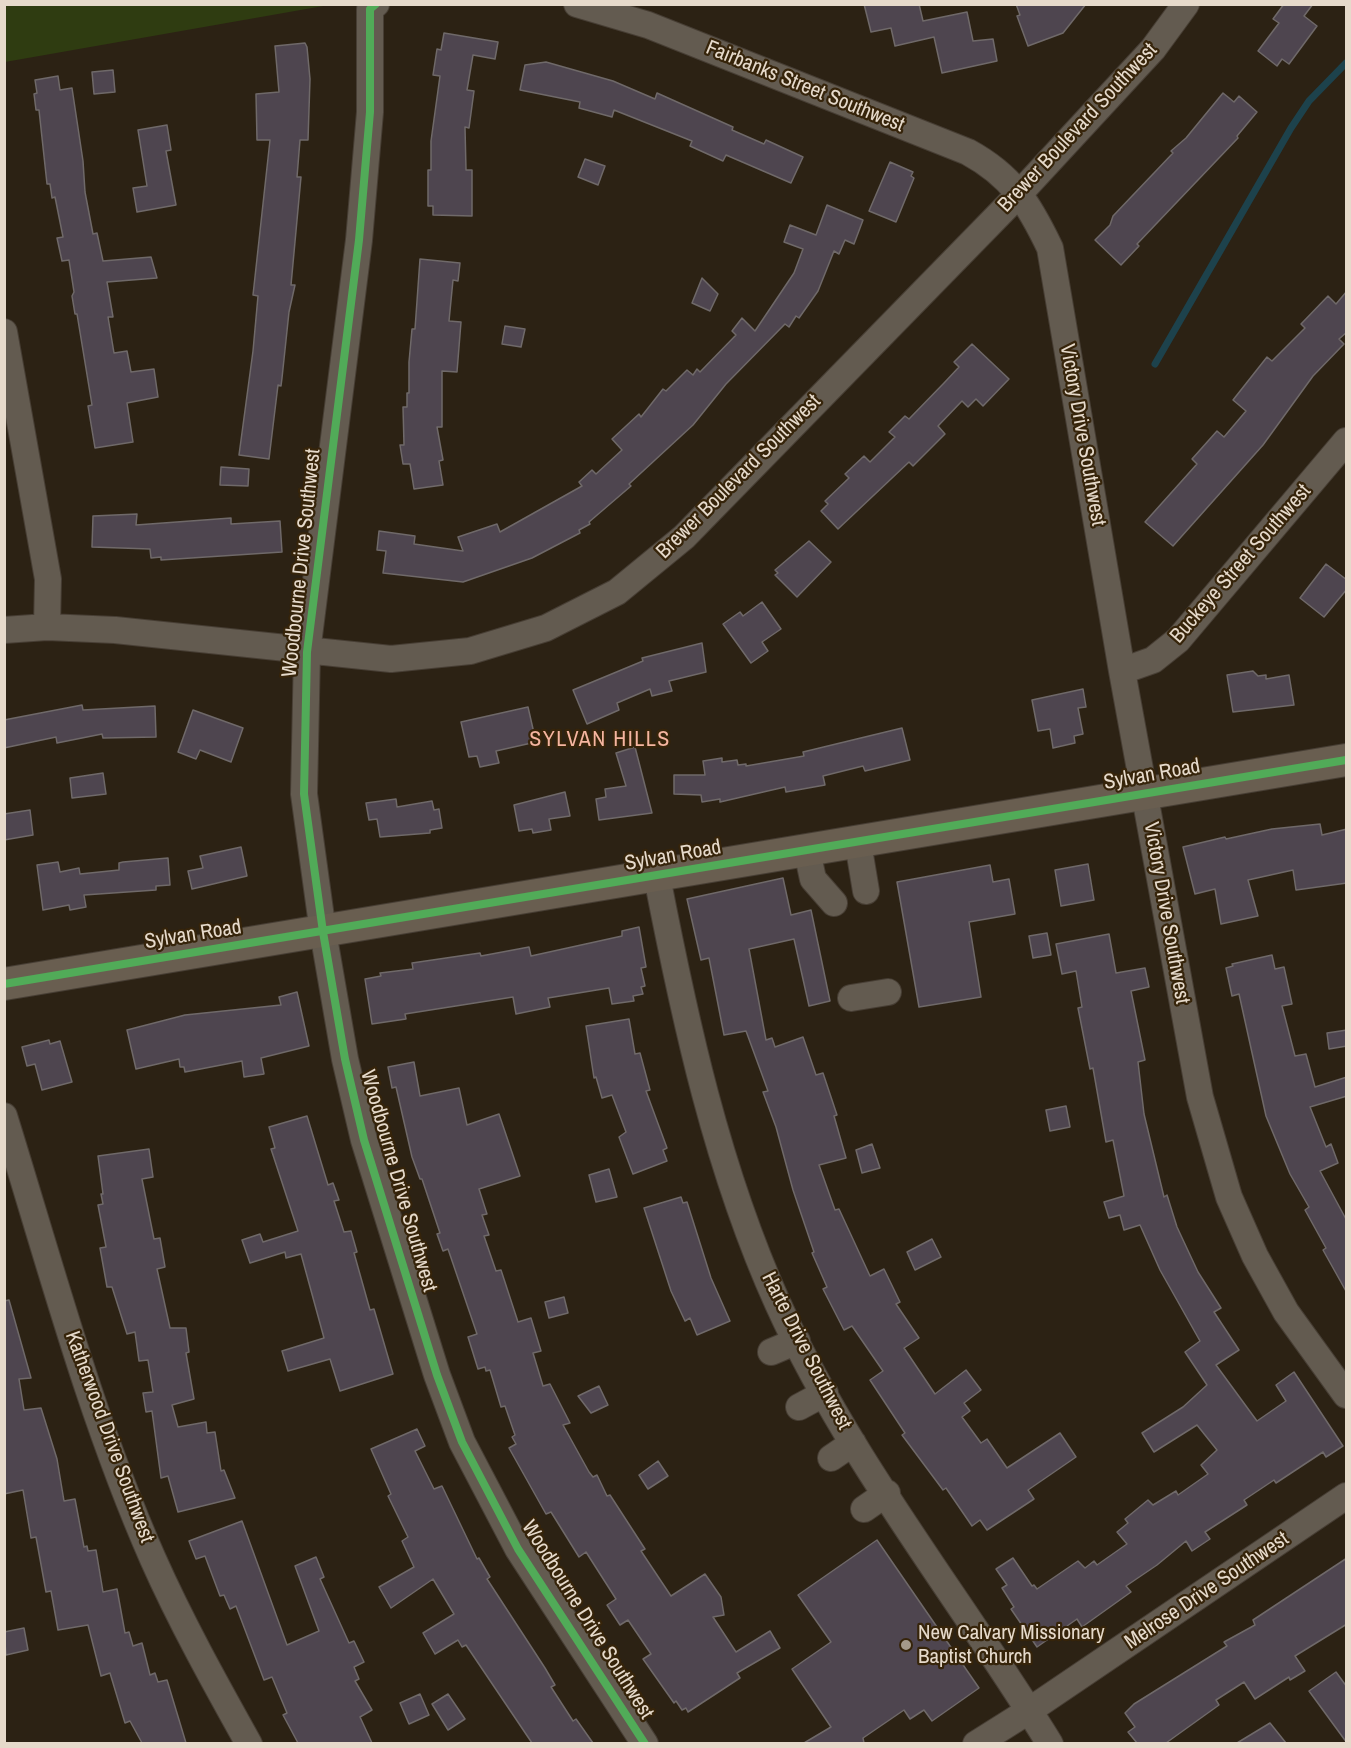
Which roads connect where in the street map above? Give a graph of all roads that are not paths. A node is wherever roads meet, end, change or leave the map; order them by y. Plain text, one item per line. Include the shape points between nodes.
1 (376, 4) edge
2 (1186, 4) edge
3 (589, 6) edge
4 (1019, 194) junction
5 (4, 332) edge
6 (1347, 441) edge
7 (47, 627) junction
8 (4, 630) edge
9 (307, 652) junction
10 (1122, 671) junction
11 (1347, 760) edge
12 (1145, 794) junction
13 (858, 843) junction
14 (807, 851) junction
15 (657, 877) junction
16 (866, 891) dead end
17 (834, 903) dead end
18 (323, 932) junction
19 (4, 984) edge
20 (888, 992) dead end
21 (851, 998) dead end
22 (4, 1116) edge
23 (797, 1341) junction
24 (771, 1352) dead end
25 (825, 1393) junction
26 (1347, 1395) edge
27 (799, 1407) dead end
28 (854, 1443) junction
29 (831, 1458) dead end
30 (887, 1493) junction
31 (1347, 1496) edge
32 (864, 1509) dead end
33 (1030, 1710) junction
34 (249, 1743) edge
35 (645, 1743) edge
36 (976, 1743) edge
37 (1050, 1743) edge

1 - 9 street, Woodbourne Drive Southwest via 370,9 370,112 358,240
2 - 4 street, Brewer Boulevard Southwest via 1153,48
3 - 4 street, Fairbanks Street Southwest via 648,25 968,152 996,167
4 - 9 street, Brewer Boulevard Southwest via 684,537 616,592 546,628 470,651 391,659
4 - 10 street, Victory Drive Southwest via 1050,248
5 - 7 street via 48,579
6 - 10 street, Buckeye Street Southwest via 1178,640 1153,660
7 - 8 street, Brewer Boulevard Southwest
7 - 9 street, Brewer Boulevard Southwest via 116,630
9 - 18 street, Woodbourne Drive Southwest via 304,794
10 - 12 street, Victory Drive Southwest
11 - 12 main road, Sylvan Road
12 - 13 main road, Sylvan Road
12 - 26 street, Victory Drive Southwest via 1200,1097 1229,1197 1286,1312
13 - 14 main road, Sylvan Road
13 - 16 street
14 - 15 main road, Sylvan Road
14 - 17 street via 813,879
15 - 18 main road, Sylvan Road
15 - 23 street, Harte Drive Southwest via 705,1091 744,1219 778,1305
18 - 19 main road, Sylvan Road
18 - 35 street, Woodbourne Drive Southwest via 364,1140 437,1376 462,1442 518,1549
20 - 21 street
22 - 34 street, Katherwood Drive Southwest via 91,1400 153,1558 200,1657
23 - 24 street
23 - 25 street, Harte Drive Southwest
25 - 27 street
25 - 28 street, Harte Drive Southwest
28 - 29 street
28 - 30 street, Harte Drive Southwest
30 - 32 street
30 - 33 street, Harte Drive Southwest
31 - 33 street, Melrose Drive Southwest
33 - 36 street, Melrose Drive Southwest
33 - 37 street, Harte Drive Southwest

